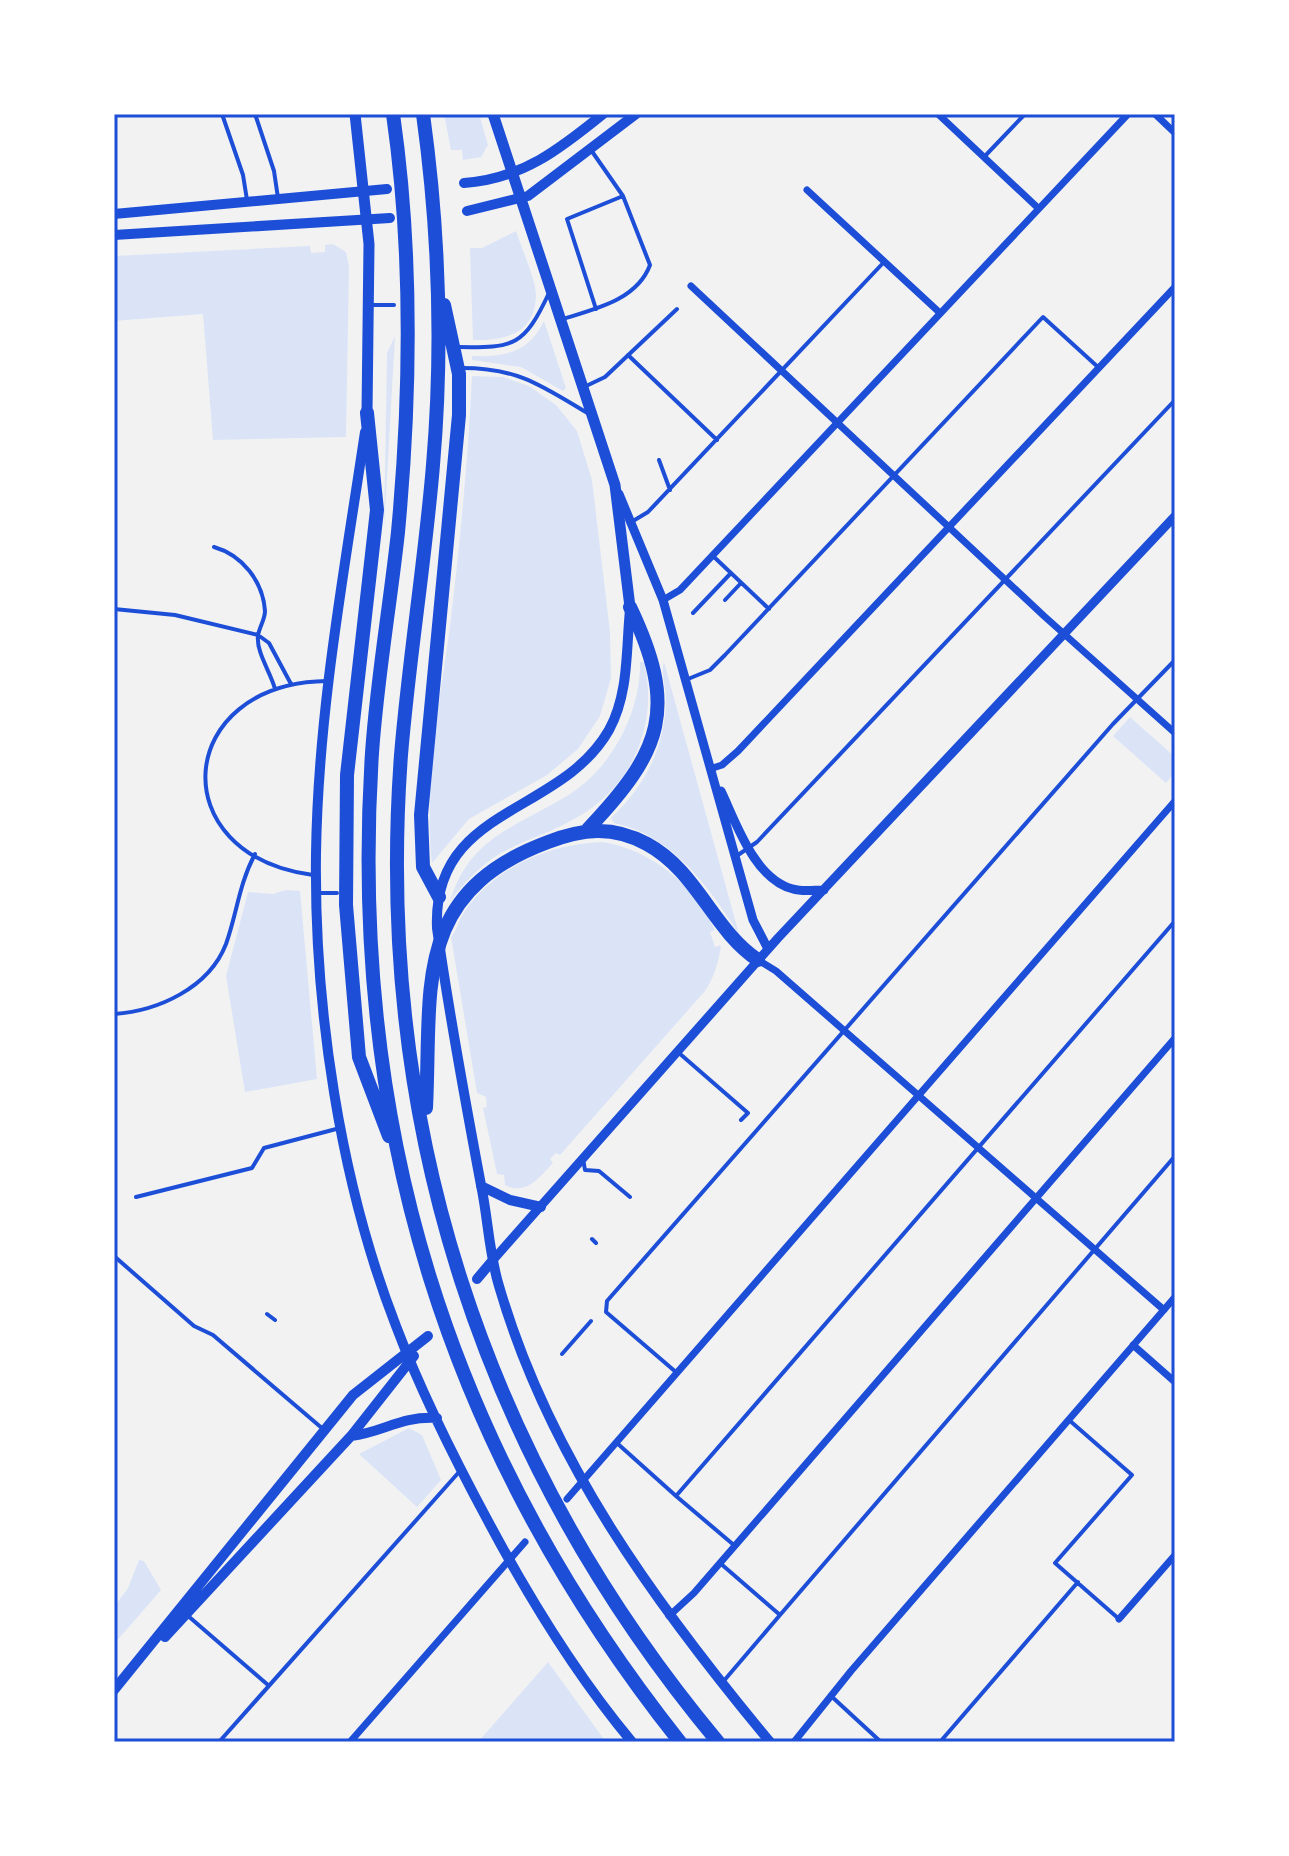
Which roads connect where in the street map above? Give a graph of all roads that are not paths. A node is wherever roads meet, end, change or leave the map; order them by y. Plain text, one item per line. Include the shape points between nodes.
1 (222, 114) edge
2 (255, 114) edge
3 (355, 114) edge
4 (393, 114) edge
5 (423, 114) edge
6 (493, 114) edge
7 (603, 114) edge
8 (636, 114) edge
9 (938, 114) edge
10 (1025, 114) edge
11 (1128, 114) edge
12 (1155, 114) edge
13 (1175, 133) edge
14 (591, 150) junction
15 (984, 157) junction
16 (512, 175) junction
17 (464, 183) dead end
18 (387, 189) dead end
19 (807, 190) dead end
20 (364, 191) junction
21 (623, 196) junction
22 (520, 199) junction
23 (278, 200) junction
24 (247, 203) junction
25 (1038, 208) junction
26 (467, 211) dead end
27 (114, 214) edge
28 (390, 218) dead end
29 (368, 219) junction
30 (114, 235) edge
31 (884, 262) junction
32 (437, 272) junction
33 (691, 286) dead end
34 (1175, 287) edge
35 (551, 289) junction
36 (370, 305) junction
37 (394, 305) dead end
38 (596, 309) junction
39 (677, 309) dead end
40 (940, 313) junction
41 (561, 320) junction
42 (436, 347) dead end
43 (628, 355) junction
44 (435, 367) dead end
45 (1099, 368) junction
46 (782, 371) junction
47 (583, 387) junction
48 (1175, 400) edge
49 (367, 413) junction
50 (592, 416) junction
51 (838, 423) junction
52 (717, 440) junction
53 (659, 460) dead end
54 (894, 475) junction
55 (615, 485) junction
56 (670, 490) junction
57 (1175, 516) edge
58 (631, 522) junction
59 (950, 529) junction
60 (214, 547) dead end
61 (713, 556) junction
62 (731, 573) junction
63 (1006, 581) junction
64 (741, 583) junction
65 (663, 600) junction
66 (725, 600) dead end
67 (630, 607) junction
68 (114, 609) edge
69 (769, 609) junction
70 (693, 613) dead end
71 (258, 635) junction
72 (1064, 635) junction
73 (1175, 660) edge
74 (327, 681) junction
75 (684, 681) junction
76 (291, 684) junction
77 (275, 689) junction
78 (1138, 700) junction
79 (1175, 733) edge
80 (710, 769) junction
81 (1175, 801) edge
82 (588, 829) junction
83 (749, 849) junction
84 (255, 854) junction
85 (735, 856) junction
86 (316, 875) junction
87 (824, 890) junction
88 (316, 893) junction
89 (337, 893) dead end
90 (439, 897) junction
91 (1175, 921) edge
92 (768, 949) junction
93 (758, 960) junction
94 (114, 1014) edge
95 (844, 1032) junction
96 (1175, 1038) edge
97 (678, 1052) junction
98 (919, 1097) junction
99 (741, 1120) dead end
100 (343, 1128) junction
101 (424, 1133) junction
102 (979, 1148) junction
103 (1175, 1156) edge
104 (583, 1158) junction
105 (404, 1176) junction
106 (481, 1186) junction
107 (136, 1197) dead end
108 (630, 1197) dead end
109 (1036, 1199) junction
110 (541, 1207) junction
111 (1095, 1249) junction
112 (114, 1256) edge
113 (493, 1260) junction
114 (477, 1279) dead end
115 (1175, 1297) edge
116 (1164, 1310) junction
117 (267, 1314) dead end
118 (275, 1320) dead end
119 (591, 1321) dead end
120 (1133, 1345) junction
121 (562, 1354) dead end
122 (409, 1355) junction
123 (679, 1375) junction
124 (1175, 1382) edge
125 (437, 1418) junction
126 (1069, 1419) junction
127 (323, 1429) junction
128 (351, 1436) junction
129 (618, 1444) junction
130 (461, 1470) junction
131 (584, 1481) junction
132 (676, 1496) junction
133 (567, 1499) dead end
134 (525, 1542) dead end
135 (735, 1546) junction
136 (1175, 1555) edge
137 (509, 1561) junction
138 (720, 1563) junction
139 (1078, 1582) junction
140 (182, 1611) junction
141 (780, 1615) junction
142 (669, 1616) junction
143 (1119, 1619) joint
144 (722, 1684) junction
145 (268, 1685) junction
146 (114, 1690) edge
147 (830, 1695) junction
148 (219, 1742) edge
149 (350, 1742) edge
150 (632, 1742) edge
151 (680, 1742) edge
152 (718, 1742) edge
153 (770, 1742) edge
154 (794, 1742) edge
155 (881, 1742) edge
156 (940, 1742) edge

1 - 24 lane
2 - 23 lane
3 - 20 main road
4 - 105 highway via 406,247 407,401 374,729 369,851 376,1004
5 - 32 highway
6 - 16 main road
7 - 16 main road via 551,155
8 - 14 main road
9 - 15 street
10 - 15 lane
11 - 25 street
12 - 13 street
14 - 21 lane
14 - 22 main road
15 - 25 street
16 - 17 main road
16 - 22 main road
18 - 20 main road
19 - 31 street
20 - 23 main road
20 - 29 main road
21 - 38 lane via 650,265 631,289
21 - 38 lane via 567,219
22 - 26 main road
22 - 35 main road
23 - 24 main road
24 - 27 main road
25 - 40 street
28 - 29 main road
29 - 30 main road
29 - 36 main road
31 - 40 street
31 - 46 lane
32 - 90 highway via 459,374 458,446 421,815 423,867
32 - 101 highway via 434,462 404,730 398,854 404,978
33 - 46 street
34 - 45 street
35 - 41 main road
35 - 42 lane via 533,326 519,341 490,348
36 - 37 lane
36 - 49 main road
38 - 41 lane
39 - 43 lane
40 - 51 street
41 - 47 main road
43 - 47 lane via 605,377
43 - 52 lane
44 - 50 lane via 493,368 526,376
45 - 54 lane via 1043,317
45 - 59 street
46 - 51 street
46 - 52 lane
47 - 50 main road
48 - 63 lane
49 - 74 main road
49 - 105 highway via 377,510 344,822 351,995 359,1057
50 - 55 main road
51 - 54 street
51 - 61 street
52 - 56 lane
53 - 56 lane
54 - 59 street
54 - 69 lane
55 - 58 street
55 - 67 main road
56 - 58 lane
57 - 72 street
58 - 65 street
59 - 63 street
59 - 80 street via 738,751
60 - 71 lane via 253,572 265,611
61 - 62 lane
61 - 65 street
62 - 64 lane
62 - 70 lane
63 - 72 street
63 - 83 lane
64 - 66 lane
64 - 69 lane
65 - 75 street
67 - 82 highway via 651,651 656,721 637,773
67 - 90 main road via 621,694 603,739 569,775 469,838 448,868
68 - 71 lane via 175,615
69 - 75 lane via 710,670
71 - 76 lane via 269,643
71 - 77 lane
72 - 78 street
72 - 87 street
73 - 78 lane
74 - 76 lane
74 - 86 main road
75 - 80 street
76 - 77 lane
77 - 84 lane via 225,720 205,773 204,792 214,818
78 - 79 street
78 - 95 lane
80 - 83 street
80 - 85 street
81 - 98 street
82 - 93 highway via 631,837 660,852 701,893 734,943
82 - 101 highway via 507,860 477,883 445,925 429,984
83 - 85 lane
83 - 87 street via 785,887
84 - 86 lane
84 - 94 lane via 240,885 225,947 212,966 171,999
85 - 92 street via 757,931
86 - 88 main road
87 - 92 street
88 - 89 lane
88 - 100 main road via 325,1014
90 - 106 main road via 438,935
91 - 102 lane
92 - 93 street
93 - 95 street
93 - 97 street
95 - 98 street
95 - 123 lane via 605,1305 606,1312
96 - 109 street
97 - 99 lane via 748,1113
97 - 104 street
98 - 102 street
98 - 123 street
100 - 107 lane via 264,1148 252,1168
100 - 122 main road via 379,1275
101 - 152 highway via 465,1297 523,1444 611,1599
102 - 109 street
102 - 132 lane
103 - 111 lane
104 - 108 lane via 585,1170 599,1171
104 - 110 street
105 - 151 highway via 439,1311 495,1452 574,1596
106 - 110 main road
106 - 113 main road
109 - 111 street
109 - 135 street
110 - 113 street
111 - 116 street
111 - 141 lane
112 - 127 lane
113 - 114 main road
113 - 131 main road via 522,1350
115 - 116 street
116 - 120 street
117 - 118 lane
119 - 121 lane
120 - 124 street
120 - 126 street
122 - 125 main road
122 - 127 main road via 353,1395
122 - 128 main road
123 - 129 street
125 - 128 main road via 405,1418
125 - 130 main road
126 - 139 lane via 1132,1475 1055,1563
126 - 147 street
127 - 140 main road
128 - 140 main road
129 - 131 street
129 - 132 lane
130 - 137 main road
130 - 145 lane
131 - 133 street
131 - 142 main road
132 - 135 lane
134 - 137 street
135 - 138 street
136 - 143 street
137 - 149 street
137 - 150 main road via 576,1667
138 - 141 lane
138 - 142 street
139 - 143 lane
139 - 156 lane
140 - 145 lane
140 - 146 main road
141 - 144 lane
142 - 144 main road
144 - 153 main road
145 - 148 lane
147 - 154 street
147 - 155 lane

